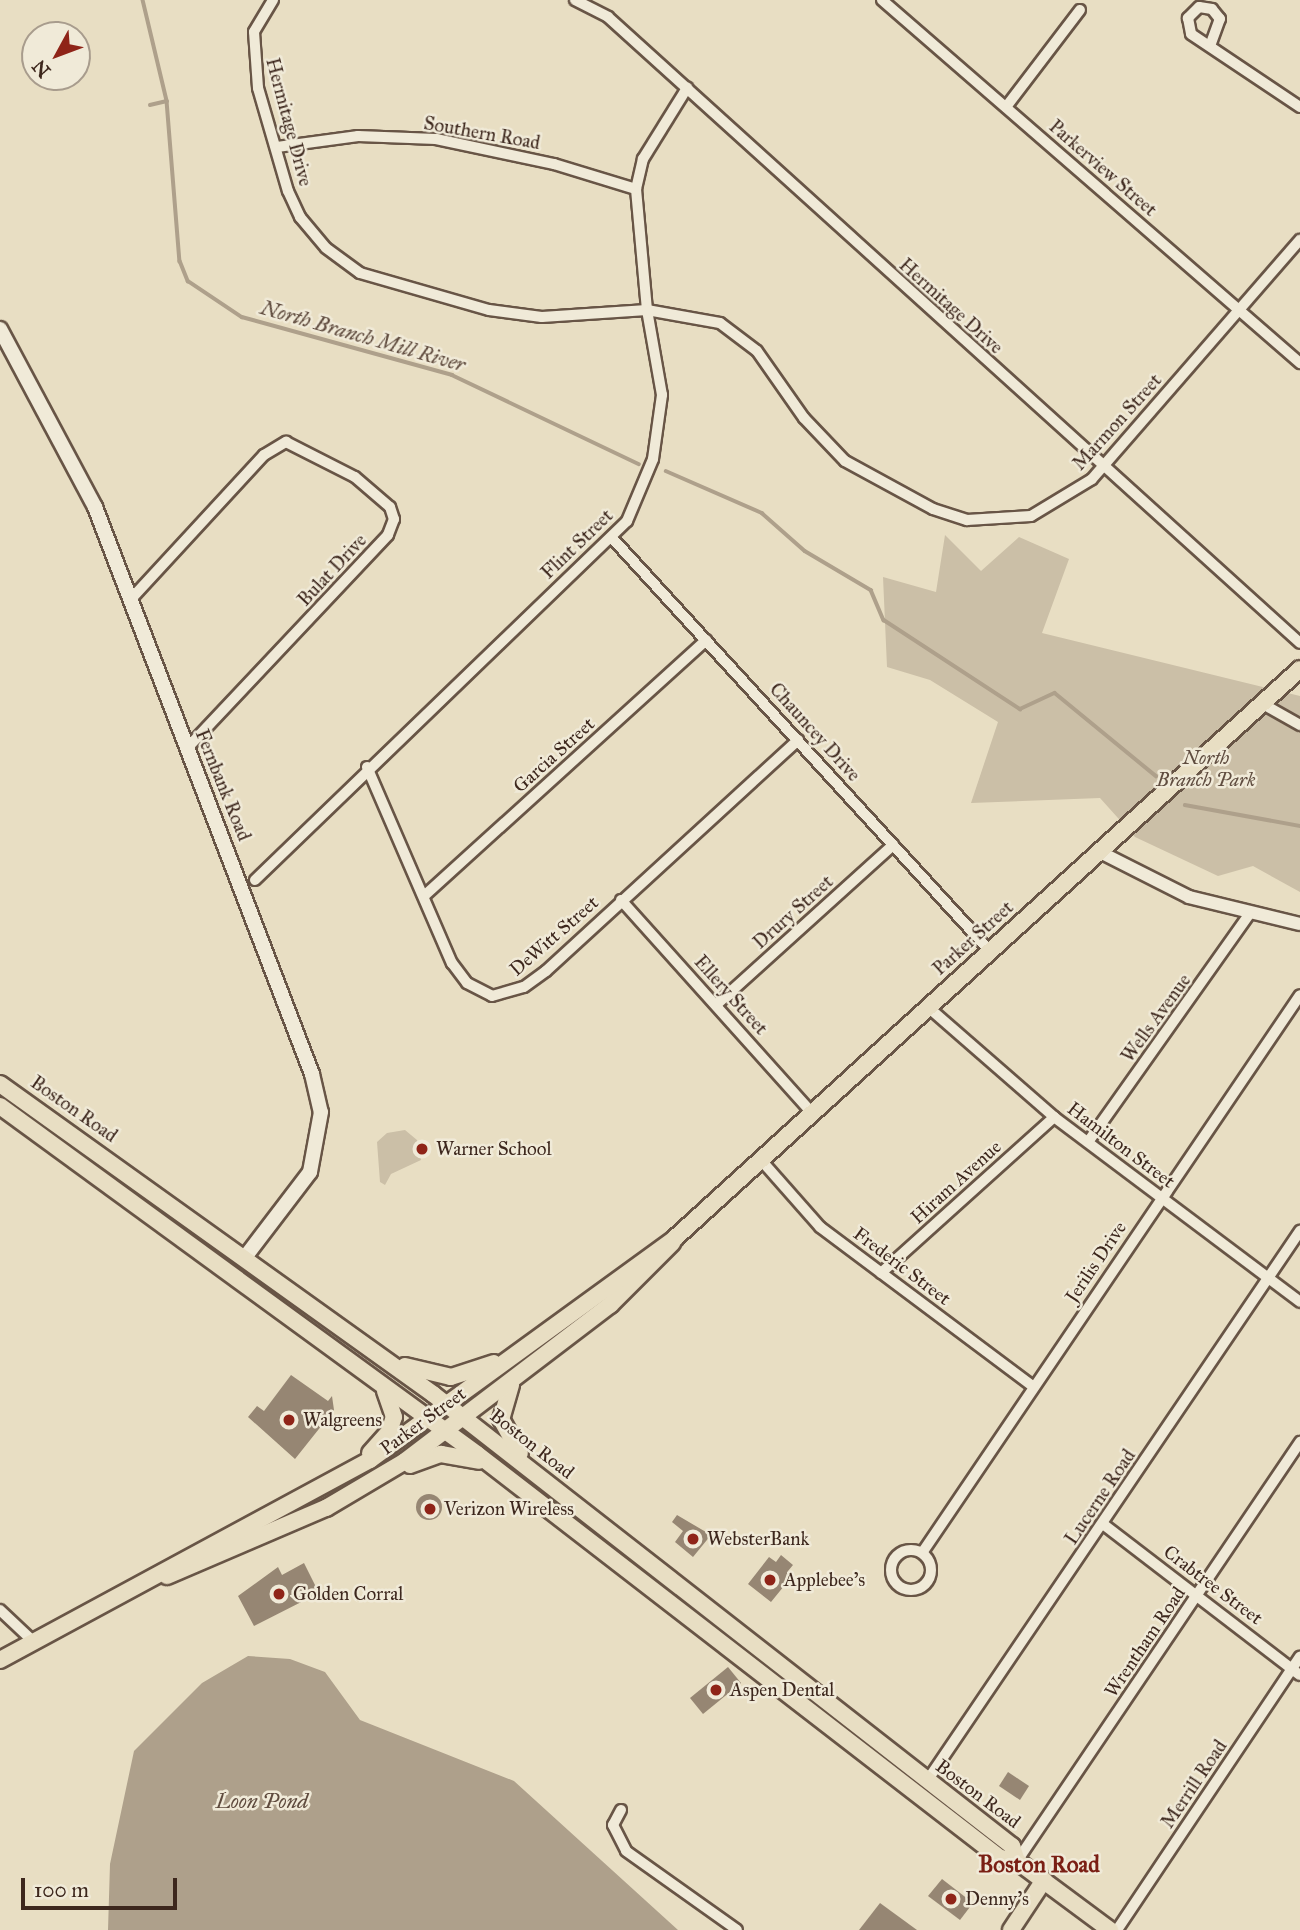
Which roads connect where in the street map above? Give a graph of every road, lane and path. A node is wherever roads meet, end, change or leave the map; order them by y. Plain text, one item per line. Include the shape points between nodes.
1 (273, 0) edge
2 (575, 0) edge
3 (882, 0) edge
4 (1080, 10) dead end
5 (1210, 46) dead end
6 (687, 88) junction
7 (1006, 107) junction
8 (1300, 107) edge
9 (277, 147) junction
10 (636, 189) junction
11 (1300, 240) edge
12 (647, 310) junction
13 (1239, 310) junction
14 (0, 329) edge
15 (1300, 363) edge
16 (1102, 468) junction
17 (613, 539) junction
18 (132, 598) junction
19 (706, 640) junction
20 (1300, 643) edge
21 (1300, 670) edge
22 (1263, 704) junction
23 (1300, 725) edge
24 (799, 740) junction
25 (187, 748) junction
26 (367, 767) junction
27 (893, 845) junction
28 (1100, 852) junction
29 (255, 880) dead end
30 (424, 896) junction
31 (621, 900) junction
32 (1250, 915) junction
33 (1300, 924) edge
34 (989, 951) junction
35 (1300, 995) edge
36 (716, 1005) junction
37 (928, 1007) junction
38 (0, 1084) edge
39 (0, 1106) edge
40 (813, 1114) junction
41 (1054, 1117) junction
42 (1088, 1142) junction
43 (761, 1160) junction
44 (1161, 1196) junction
45 (1300, 1231) edge
46 (675, 1238) junction
47 (246, 1256) junction
48 (881, 1273) junction
49 (1268, 1279) junction
50 (1300, 1302) edge
51 (521, 1349) junction
52 (374, 1350) junction
53 (526, 1370) junction
54 (377, 1381) junction
55 (1034, 1387) junction
56 (448, 1406) junction
57 (464, 1418) junction
58 (429, 1420) junction
59 (445, 1432) junction
60 (1300, 1442) edge
61 (354, 1470) junction
62 (498, 1471) junction
63 (553, 1487) junction
64 (357, 1490) junction
65 (1103, 1524) junction
66 (924, 1550) junction
67 (156, 1578) junction
68 (1199, 1595) junction
69 (0, 1610) edge
70 (34, 1642) junction
71 (1300, 1657) edge
72 (0, 1660) edge
73 (1296, 1672) edge
74 (927, 1781) junction
75 (621, 1810) dead end
76 (1017, 1861) junction
77 (1044, 1880) junction
78 (737, 1930) edge
79 (1010, 1930) edge
80 (1110, 1930) edge
81 (1117, 1930) edge

1 - 9 street, Hermitage Drive via 254,32 253,57
2 - 6 street, Hermitage Drive via 608,17
3 - 7 street, Parkerview Street
4 - 7 street
5 - 8 street
6 - 10 street, Flint Street via 643,159
6 - 16 street, Hermitage Drive
7 - 13 street, Parkerview Street
9 - 10 street, Southern Road via 358,136 436,139 554,164
9 - 12 street, Hermitage Drive via 300,217 326,248 360,273 448,301 542,317
10 - 12 street, Flint Street
11 - 13 street, Marmon Street
12 - 16 street, Marmon Street via 700,316 741,336 845,461 933,509 967,520 1031,516 1063,501
12 - 17 street, Flint Street via 662,394 660,419 647,481
13 - 15 street, Parkerview Street
13 - 16 street, Marmon Street
14 - 18 main road, Fernbank Road via 95,506
16 - 20 street, Hermitage Drive
17 - 19 street, Chauncey Drive
17 - 26 street, Flint Street
18 - 25 main road, Fernbank Road
18 - 25 street, Bulat Drive via 264,455 286,442 355,477 390,507 394,519 388,535
19 - 24 street, Chauncey Drive
19 - 30 street, Garcia Street
21 - 22 main road, Parker Street
22 - 23 street
22 - 28 main road, Parker Street
24 - 27 street, Chauncey Drive
24 - 31 street, DeWitt Street
25 - 47 main road, Fernbank Road via 321,1112 310,1172
26 - 29 street, Flint Street
26 - 30 street, DeWitt Street
27 - 34 street, Chauncey Drive
27 - 36 street, Drury Street
28 - 32 street via 1189,897
28 - 34 main road, Parker Street
30 - 31 street, DeWitt Street via 460,975 492,996 524,987
31 - 36 street, Ellery Street
32 - 33 street
32 - 42 street, Wells Avenue
34 - 37 main road, Parker Street
35 - 44 street, Jerilis Drive
36 - 40 street, Ellery Street
37 - 40 main road, Parker Street
37 - 41 street, Hamilton Street
38 - 47 main road, Boston Road
39 - 54 main road, Boston Road
40 - 43 main road, Parker Street
41 - 42 street, Hamilton Street
41 - 48 street, Hiram Avenue
42 - 44 street, Hamilton Street
43 - 46 main road, Parker Street
43 - 48 street, Frederic Street via 820,1227
44 - 49 street, Hamilton Street
44 - 55 street, Jerilis Drive
45 - 49 street, Lucerne Road
46 - 51 main road, Parker Street
46 - 53 main road, Parker Street via 624,1293
47 - 52 main road, Boston Road
48 - 55 street, Frederic Street
49 - 50 street, Hamilton Street
49 - 65 street, Lucerne Road
51 - 52 main road via 451,1377 432,1377
51 - 56 main road, Parker Street
52 - 56 main road, Boston Road
53 - 57 main road, Parker Street
53 - 63 main road via 506,1393 502,1426
54 - 58 main road, Boston Road
54 - 61 main road via 390,1396 394,1418 389,1432
55 - 66 street, Jerilis Drive
56 - 57 main road, Boston Road
56 - 58 main road, Parker Street
57 - 59 main road, Parker Street
57 - 63 main road, Boston Road
58 - 59 main road, Boston Road
58 - 61 main road, Parker Street
59 - 62 main road, Boston Road
59 - 64 main road, Parker Street
60 - 68 street, Wrentham Road
61 - 67 main road, Parker Street
62 - 64 main road via 474,1458 441,1454
62 - 76 main road, Boston Road via 1000,1857
63 - 74 main road, Boston Road
64 - 67 main road, Parker Street via 193,1568
65 - 68 street, Crabtree Street
65 - 74 street, Lucerne Road
66 - 66 street via 912,1549 895,1558 890,1570 895,1586 914,1591 923,1585 932,1572
67 - 70 main road, Parker Street
68 - 73 street, Crabtree Street
68 - 76 street, Wrentham Road
69 - 70 street
70 - 72 main road, Parker Street
71 - 73 street, Merrill Road
73 - 81 street, Merrill Road
74 - 76 main road, Boston Road via 1012,1846
75 - 78 street via 614,1825 626,1851
76 - 77 main road, Boston Road
77 - 79 main road
77 - 80 main road, Boston Road

